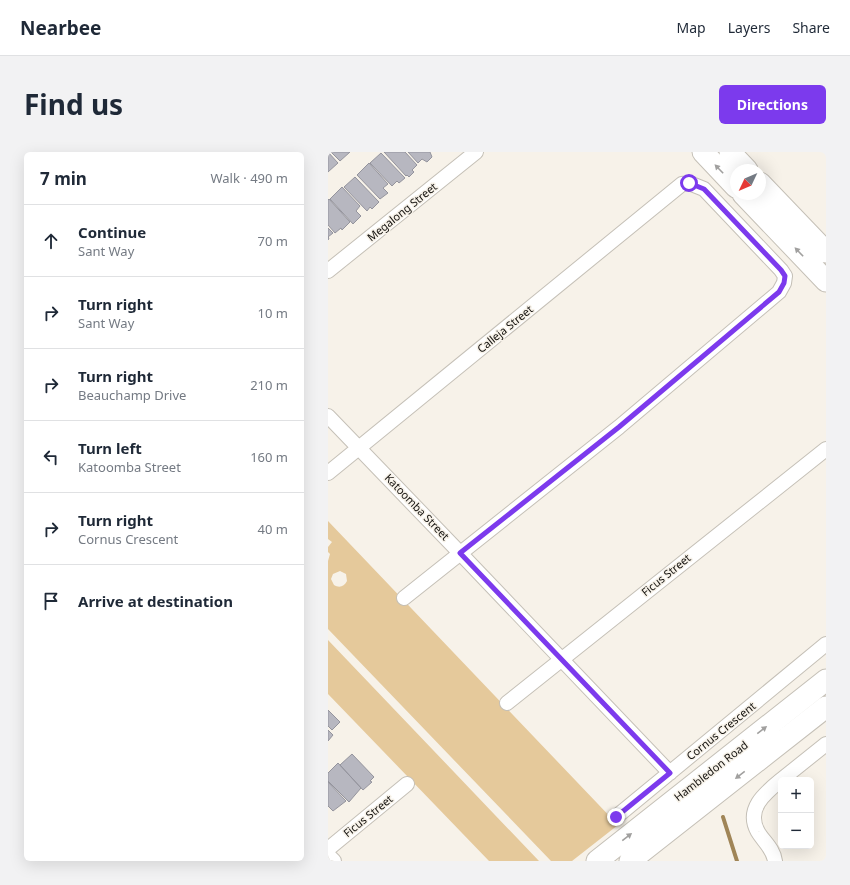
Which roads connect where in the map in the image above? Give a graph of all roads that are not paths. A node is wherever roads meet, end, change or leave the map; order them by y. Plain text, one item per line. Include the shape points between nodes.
1 (476, 152) edge
2 (703, 152) edge
3 (730, 152) edge
4 (741, 164) edge
5 (730, 181) edge
6 (766, 189) edge
7 (749, 200) edge
8 (826, 252) edge
9 (328, 271) edge
10 (826, 281) edge
11 (328, 416) edge
12 (359, 448) junction
13 (826, 449) edge
14 (328, 473) edge
15 (460, 553) junction
16 (404, 598) dead end
17 (826, 644) edge
18 (562, 659) junction
19 (826, 680) edge
20 (507, 702) dead end
21 (826, 707) edge
22 (826, 744) edge
23 (670, 773) junction
24 (785, 777) edge
25 (778, 782) edge
26 (407, 784) dead end
27 (616, 817) dead end
28 (328, 849) edge
29 (328, 855) edge
30 (334, 861) edge
31 (597, 861) edge
32 (630, 861) edge
33 (774, 861) edge

1 - 9 street, Megalong Street
5 -> 2 main road
3 - 4 main road
6 - 8 main road
10 -> 7 main road
11 - 12 street, Katoomba Street
12 - 14 street, Calleja Street
12 - 15 street, Katoomba Street
12 - 15 street, Calleja Street via 682,184 689,183 704,189 781,270 785,276 779,292 619,427
13 - 18 street, Ficus Street
15 - 16 street
15 - 18 street, Katoomba Street
17 - 23 street, Cornus Crescent
18 - 20 street, Ficus Street
18 - 23 street, Katoomba Street
31 -> 19 main road, Hambledon Road
21 -> 32 main road, Hambledon Road
22 - 24 street
23 - 27 street, Cornus Crescent
25 - 33 street via 758,802 754,812 758,832 769,845
26 - 28 street, Ficus Street
29 - 30 street

